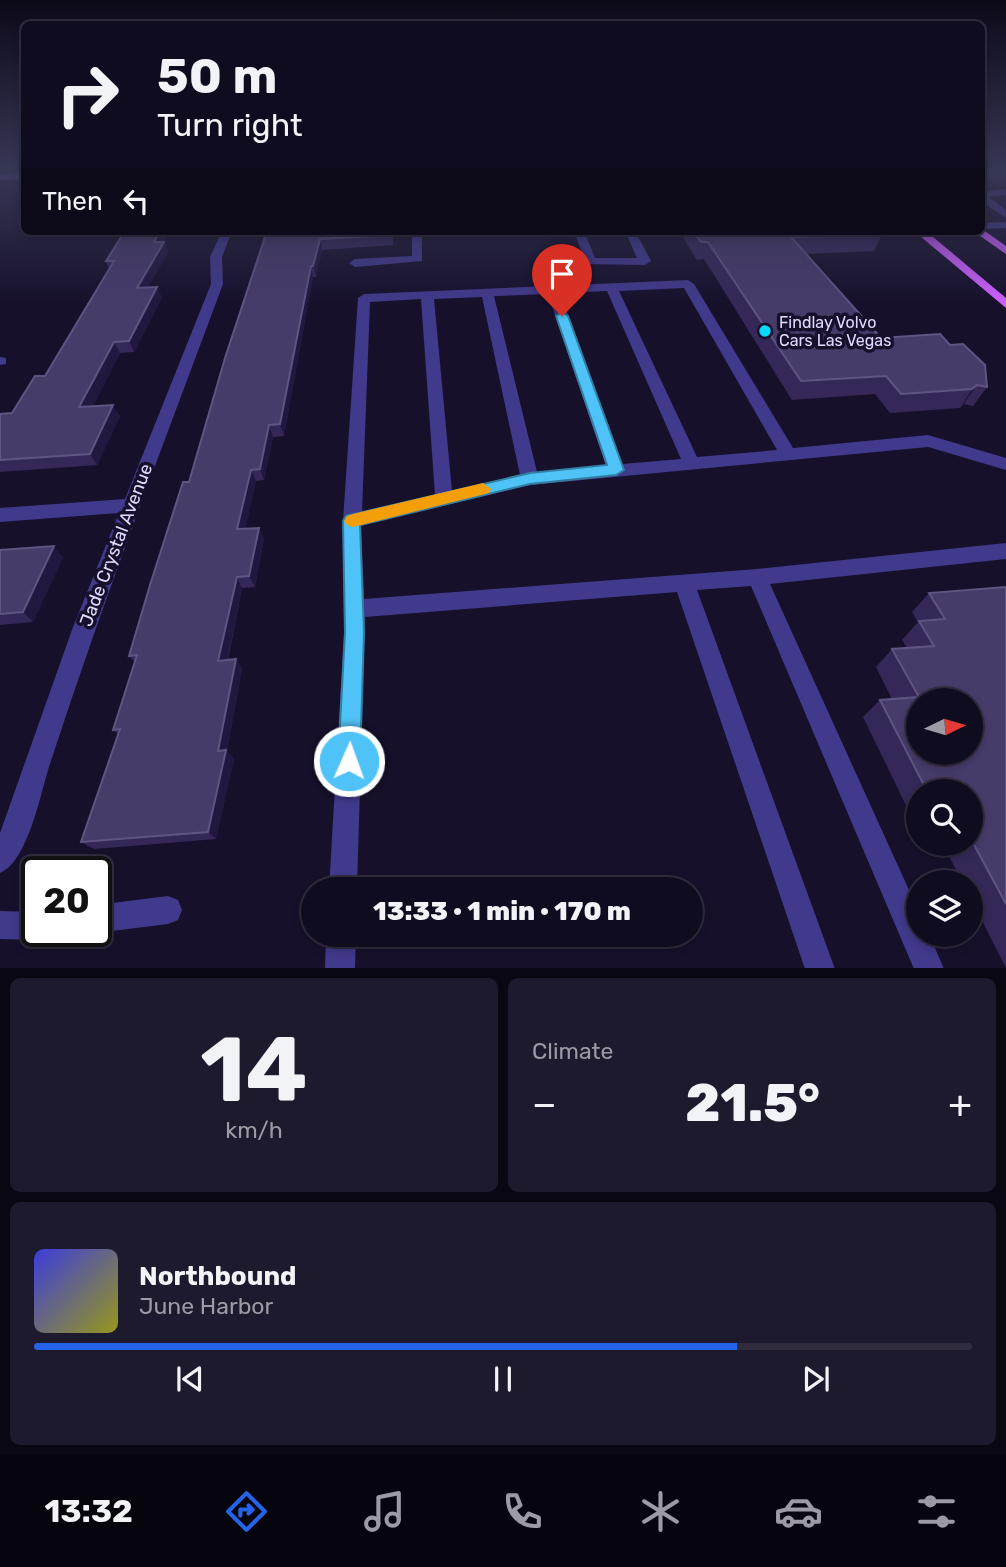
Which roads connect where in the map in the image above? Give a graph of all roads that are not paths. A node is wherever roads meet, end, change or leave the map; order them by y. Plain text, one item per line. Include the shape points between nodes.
1 (1006, 225) edge
2 (985, 226) edge
3 (226, 235) edge
4 (417, 235) edge
5 (580, 235) edge
6 (632, 235) edge
7 (924, 235) edge
8 (984, 235) edge
9 (1006, 251) edge
10 (355, 263) dead end
11 (611, 287) junction
12 (552, 290) junction
13 (487, 293) junction
14 (427, 296) junction
15 (1006, 304) edge
16 (787, 452) junction
17 (691, 461) junction
18 (1004, 467) edge
19 (616, 470) junction
20 (530, 479) junction
21 (444, 498) junction
22 (131, 505) junction
23 (0, 514) edge
24 (352, 521) junction
25 (1006, 551) edge
26 (757, 577) junction
27 (684, 583) junction
28 (354, 609) junction
29 (0, 859) edge
30 (343, 877) edge
31 (169, 910) dead end
32 (112, 917) edge
33 (0, 925) edge
34 (21, 926) edge
35 (341, 947) edge
36 (340, 968) edge
37 (820, 968) edge
38 (929, 968) edge

1 - 2 street
3 - 22 street, Jade Crystal Avenue via 216,257 217,284
4 - 10 street via 418,260
5 - 6 street via 590,262 645,261
7 - 15 main road
8 - 9 main road
11 - 12 street
11 - 16 street via 688,284
11 - 17 street
12 - 13 street
12 - 19 street
13 - 14 street
13 - 20 street
14 - 21 street
14 - 24 street via 363,298
16 - 17 street
16 - 18 street via 928,441
17 - 19 street
19 - 20 street
20 - 21 street
21 - 24 street
22 - 23 street
22 - 29 street, Jade Crystal Avenue via 84,627 14,835
24 - 28 street
25 - 26 street
26 - 27 street
26 - 38 street
27 - 28 street
27 - 37 street
28 - 30 street
31 - 32 street
33 - 34 street
35 - 36 street

